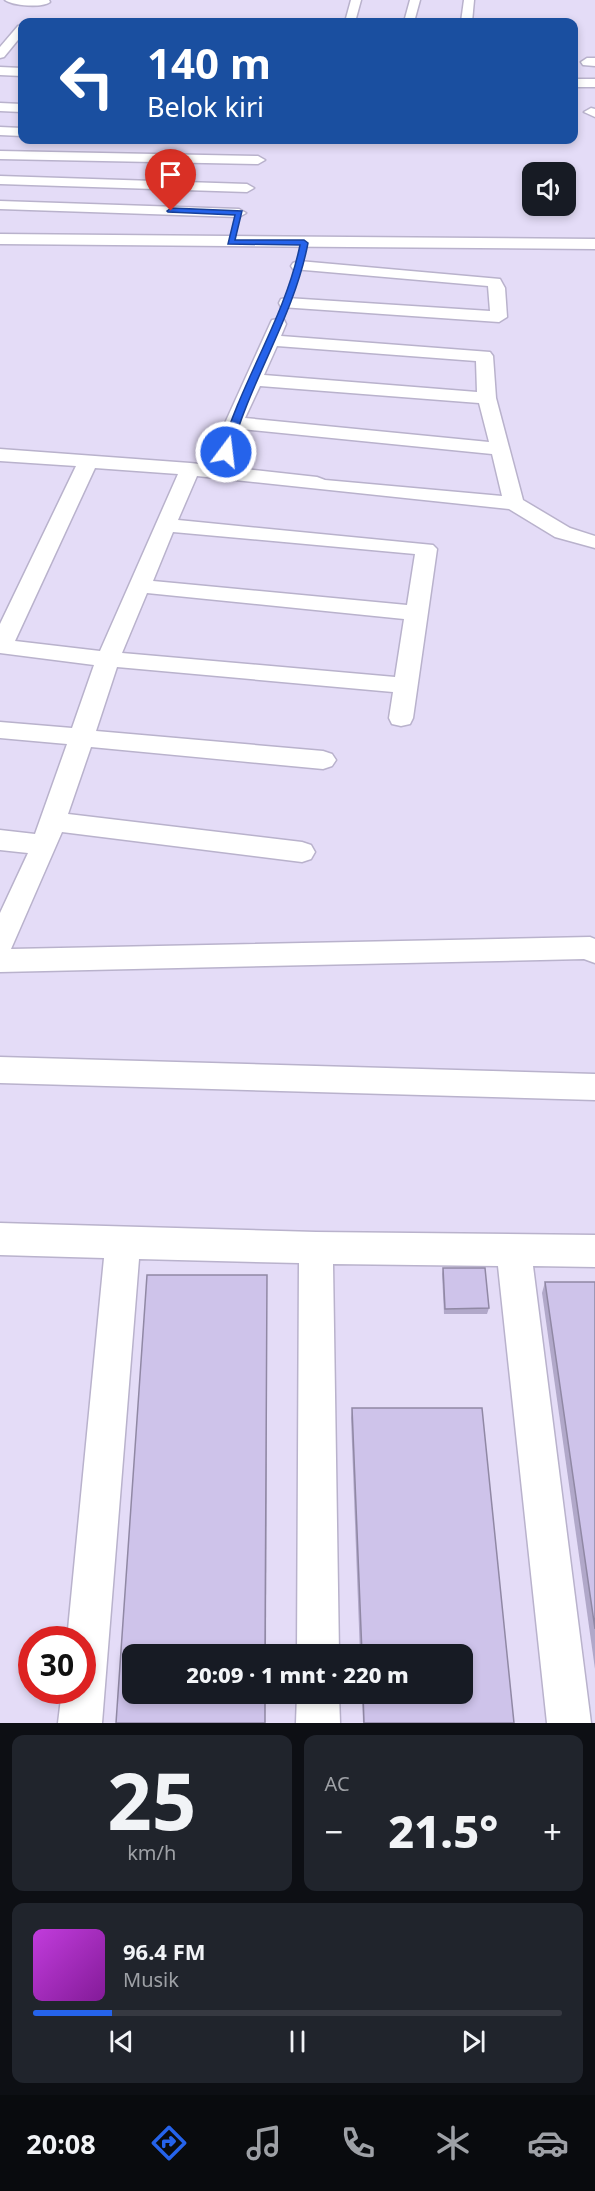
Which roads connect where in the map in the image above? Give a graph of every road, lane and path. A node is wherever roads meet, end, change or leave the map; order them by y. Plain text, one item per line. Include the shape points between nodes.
1 (10, 0) edge
2 (356, 0) edge
3 (414, 0) edge
4 (469, 0) edge
5 (46, 1) edge
6 (31, 18) edge
7 (351, 18) edge
8 (410, 18) edge
9 (467, 18) edge
10 (18, 31) edge
11 (0, 32) edge
12 (18, 33) edge
13 (1, 51) edge
14 (1, 72) edge
15 (18, 72) edge
16 (578, 83) edge
17 (595, 83) edge
18 (0, 107) edge
19 (18, 108) edge
20 (0, 131) edge
21 (18, 132) edge
22 (91, 144) edge
23 (0, 155) edge
24 (82, 156) junction
25 (0, 180) edge
26 (70, 181) junction
27 (247, 188) junction
28 (0, 205) edge
29 (58, 207) junction
30 (239, 213) junction
31 (0, 229) edge
32 (43, 235) junction
33 (231, 238) junction
34 (0, 239) edge
35 (304, 243) junction
36 (595, 244) edge
37 (299, 266) junction
38 (287, 303) junction
39 (271, 340) junction
40 (253, 380) junction
41 (487, 398) junction
42 (234, 423) junction
43 (500, 449) junction
44 (226, 452) dead end
45 (0, 455) edge
46 (88, 462) junction
47 (190, 469) junction
48 (514, 503) junction
49 (166, 525) junction
50 (595, 542) edge
51 (139, 586) junction
52 (417, 613) junction
53 (0, 646) edge
54 (108, 659) junction
55 (407, 686) junction
56 (401, 718) dead end
57 (0, 730) edge
58 (83, 737) junction
59 (323, 760) dead end
60 (49, 834) junction
61 (0, 840) edge
62 (302, 852) dead end
63 (0, 944) edge
64 (595, 952) edge
65 (0, 961) edge
66 (0, 1070) edge
67 (595, 1087) edge
68 (0, 1239) edge
69 (123, 1241) junction
70 (316, 1248) junction
71 (514, 1251) junction
72 (595, 1251) edge
73 (318, 1644) edge
74 (318, 1704) edge
75 (80, 1723) edge
76 (318, 1723) edge
77 (569, 1723) edge

1 - 5 street
2 - 7 street
3 - 8 street
4 - 9 street
5 - 6 street
10 - 11 street
12 - 13 street
14 - 15 street
16 - 17 street
18 - 19 street
20 - 21 street
22 - 24 street
23 - 24 street
24 - 26 street
24 - 27 street via 259,154
25 - 26 street
26 - 27 street
26 - 29 street
27 - 30 street
28 - 29 street
29 - 30 street
29 - 32 street
30 - 33 street
31 - 32 street
32 - 33 street
32 - 34 street
33 - 35 street
35 - 36 street
35 - 37 street
37 - 38 street
37 - 38 street via 494,282 499,317
38 - 39 street
39 - 40 street
39 - 41 street via 484,356
40 - 41 street
40 - 42 street
41 - 43 street
42 - 43 street
42 - 44 street
43 - 48 street
45 - 46 street
46 - 47 street
46 - 53 street
47 - 48 street
47 - 49 street
48 - 50 street via 558,531
49 - 51 street
49 - 52 street via 426,549
51 - 52 street
51 - 54 street
52 - 55 street
53 - 54 street
54 - 55 street
54 - 58 street
55 - 56 street
57 - 58 street
58 - 59 street
58 - 60 street
60 - 61 street
60 - 62 street
60 - 63 street
64 - 65 street via 590,948
66 - 67 street
68 - 69 street
69 - 70 street
69 - 75 street
70 - 71 street
70 - 73 street
71 - 72 street
71 - 77 street
74 - 76 street

